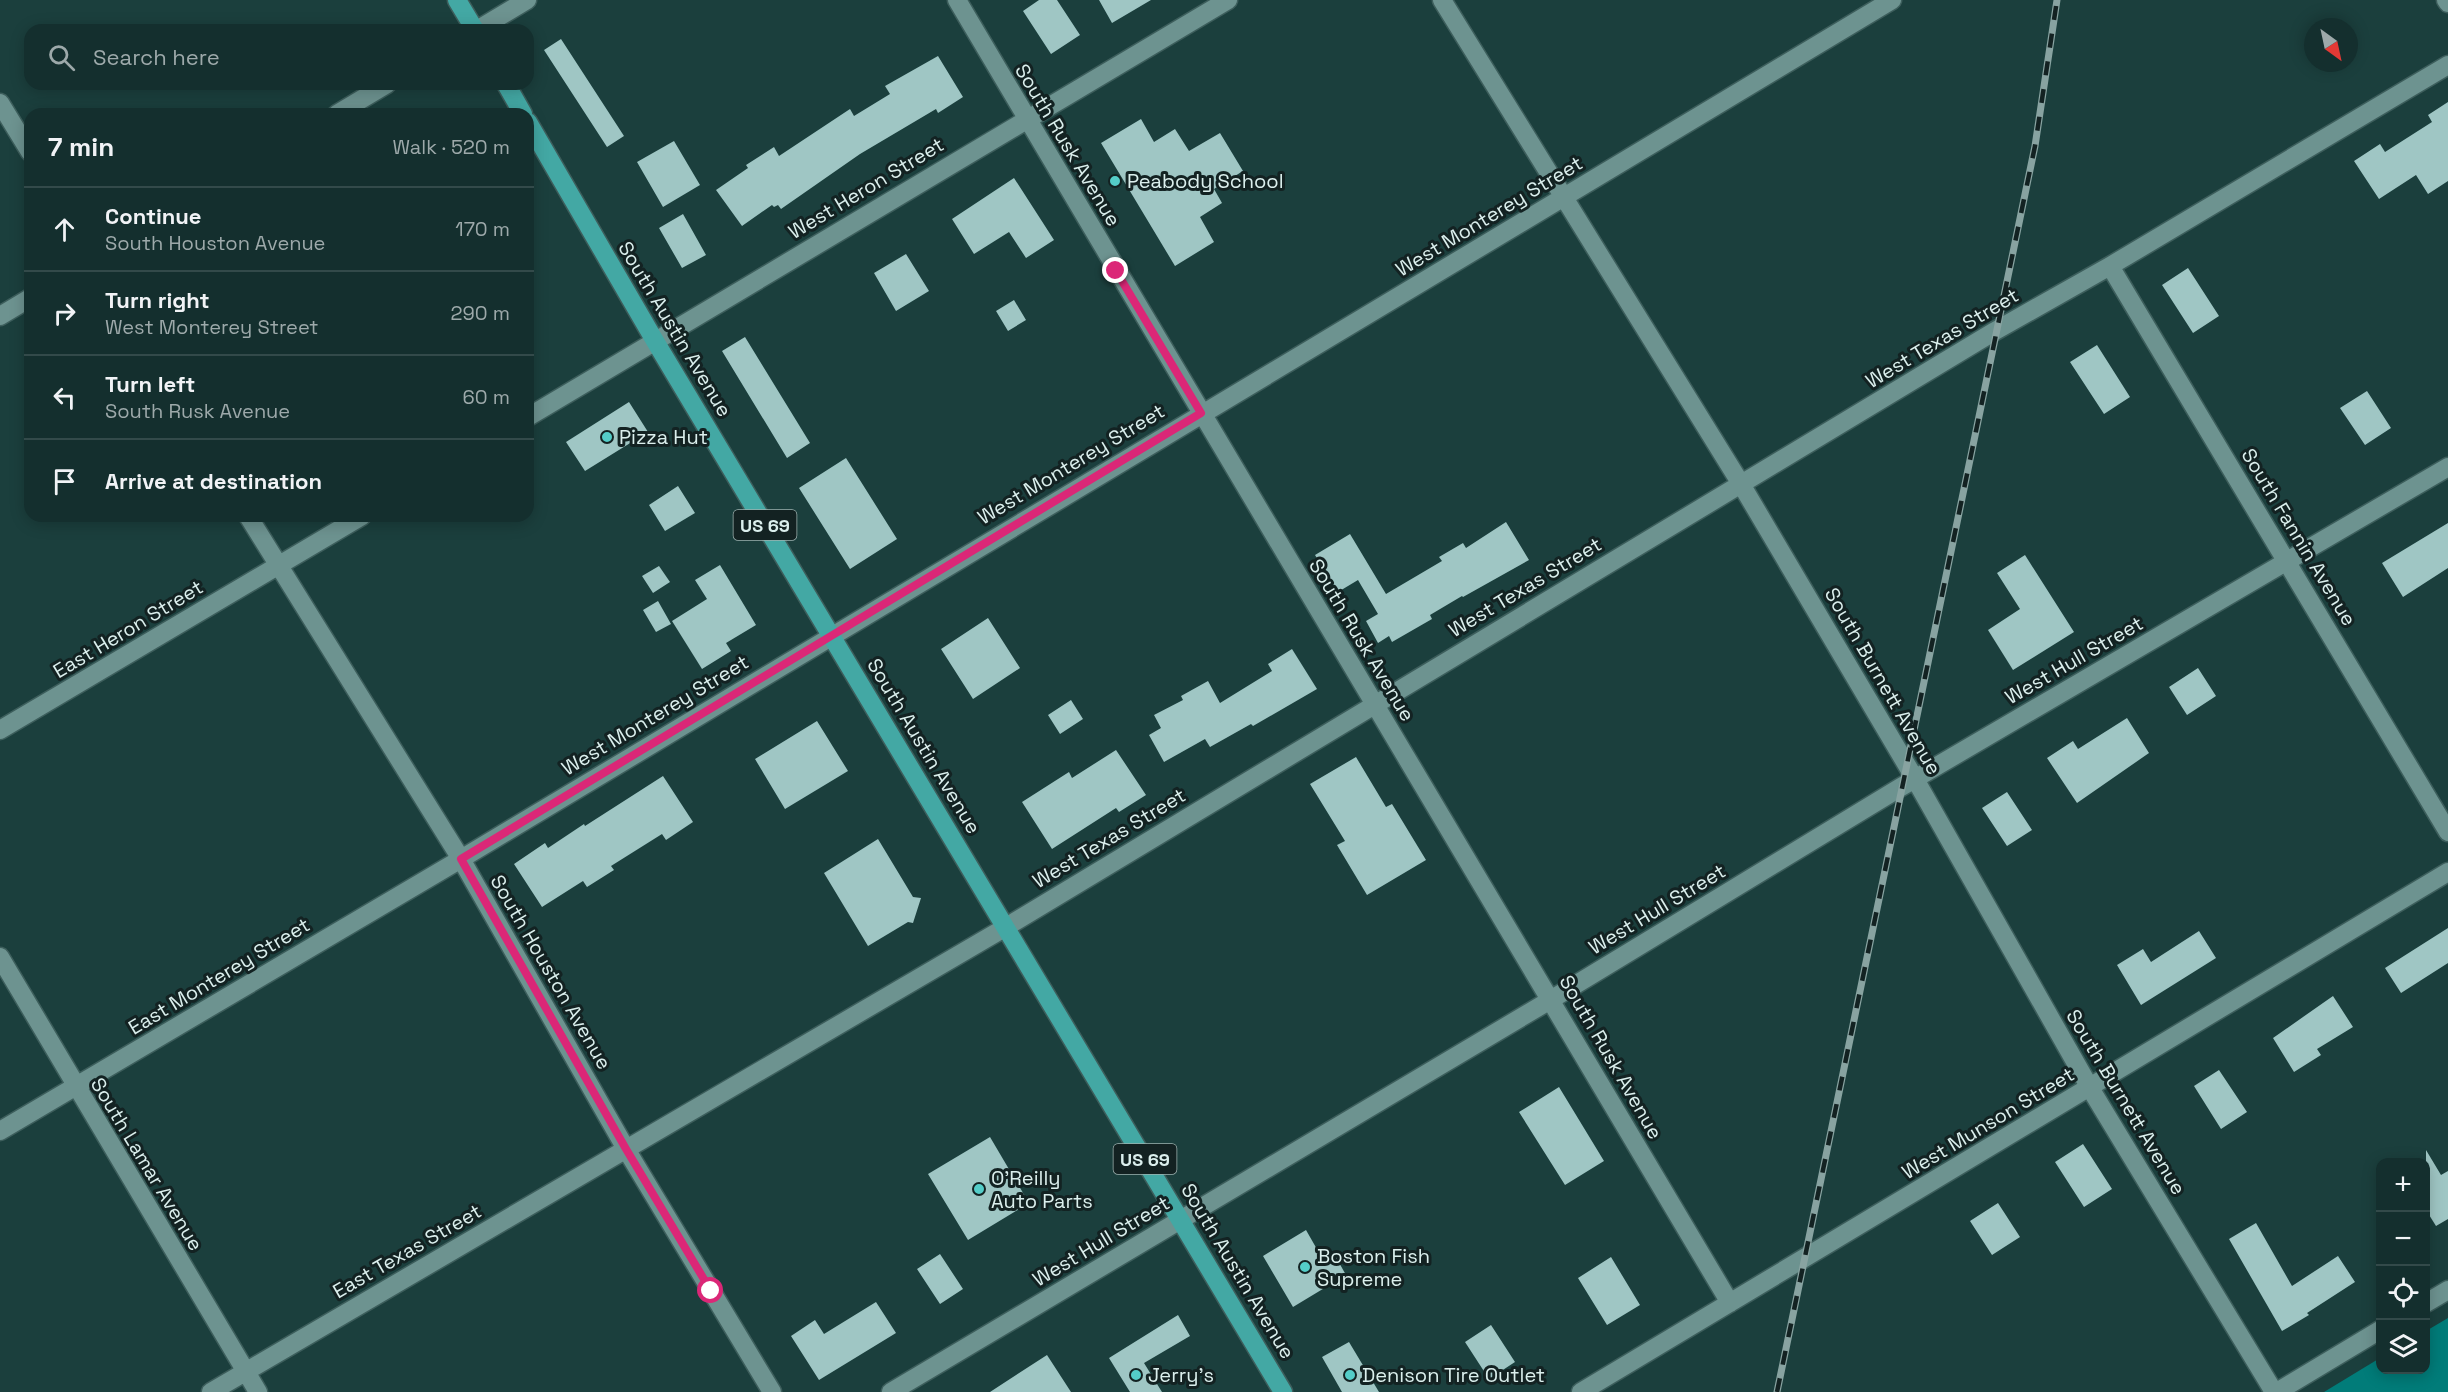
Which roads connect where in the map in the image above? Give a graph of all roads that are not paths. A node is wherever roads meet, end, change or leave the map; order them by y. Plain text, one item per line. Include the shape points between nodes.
1 (457, 0) edge
2 (527, 0) edge
3 (957, 0) edge
4 (1228, 0) edge
5 (1442, 0) edge
6 (1892, 0) edge
7 (472, 24) edge
8 (486, 24) edge
9 (2448, 64) edge
10 (377, 90) edge
11 (510, 90) edge
12 (0, 103) edge
13 (347, 108) edge
14 (520, 108) edge
15 (1026, 118) junction
16 (534, 132) edge
17 (24, 142) edge
18 (1564, 199) junction
19 (2110, 267) junction
20 (24, 302) edge
21 (0, 316) edge
22 (655, 341) junction
23 (534, 413) edge
24 (1201, 413) junction
25 (2448, 467) edge
26 (1741, 484) junction
27 (252, 522) edge
28 (352, 522) edge
29 (2287, 562) junction
30 (278, 566) junction
31 (831, 635) junction
32 (1374, 704) junction
33 (0, 730) edge
34 (1915, 779) junction
35 (2448, 832) edge
36 (461, 859) junction
37 (2448, 872) edge
38 (1006, 927) junction
39 (0, 957) edge
40 (1552, 999) junction
41 (76, 1088) junction
42 (2090, 1088) junction
43 (0, 1131) edge
44 (626, 1149) junction
45 (1181, 1220) junction
46 (2448, 1290) edge
47 (2430, 1301) edge
48 (1730, 1303) junction
49 (2376, 1332) edge
50 (245, 1372) junction
51 (211, 1392) edge
52 (258, 1392) edge
53 (772, 1392) edge
54 (891, 1392) edge
55 (1283, 1392) edge
56 (1581, 1392) edge
57 (2275, 1392) edge

1 - 7 highway
2 - 8 street
3 - 15 street, South Rusk Avenue
4 - 15 street, West Heron Street
5 - 18 street, South Burnett Avenue
6 - 18 street, West Monterey Street
9 - 19 street, West Texas Street
10 - 13 street
11 - 14 highway
12 - 17 street
15 - 22 street, West Heron Street
15 - 24 street, South Rusk Avenue
16 - 22 highway, South Austin Avenue / US 69
18 - 24 street, West Monterey Street
18 - 26 street, South Burnett Avenue
19 - 26 street, West Texas Street via 1995,331
19 - 29 street, South Fannin Avenue
20 - 21 street
22 - 23 street, West Heron Street
22 - 31 highway, South Austin Avenue / US 69
24 - 31 street, West Monterey Street
24 - 32 street, South Rusk Avenue
25 - 29 street, West Hull Street
26 - 32 street, West Texas Street
26 - 34 street, South Burnett Avenue
27 - 30 street, South Houston Avenue
28 - 30 street
29 - 34 street, West Hull Street
29 - 35 street, South Fannin Avenue
30 - 33 street, East Heron Street
30 - 36 street, South Houston Avenue
31 - 36 street, West Monterey Street
31 - 38 highway, South Austin Avenue / US 69
32 - 38 street, West Texas Street
32 - 40 street, South Rusk Avenue
34 - 40 street, West Hull Street
34 - 42 street, South Burnett Avenue
36 - 41 street, East Monterey Street
36 - 44 street, South Houston Avenue
37 - 42 street, West Munson Street
38 - 44 street, West Texas Street
38 - 45 highway, South Austin Avenue / US 69
39 - 41 street, South Lamar Avenue
40 - 45 street, West Hull Street
40 - 48 street, South Rusk Avenue
41 - 43 street, East Monterey Street
41 - 50 street, South Lamar Avenue
42 - 48 street, West Munson Street
42 - 57 street, South Burnett Avenue
44 - 50 street, East Texas Street
44 - 53 street, South Houston Avenue
45 - 54 street, West Hull Street
45 - 55 highway, South Austin Avenue / US 69
46 - 47 street
48 - 56 street, West Munson Street
49 - 57 street
50 - 51 street, East Texas Street
50 - 52 street, South Lamar Avenue

